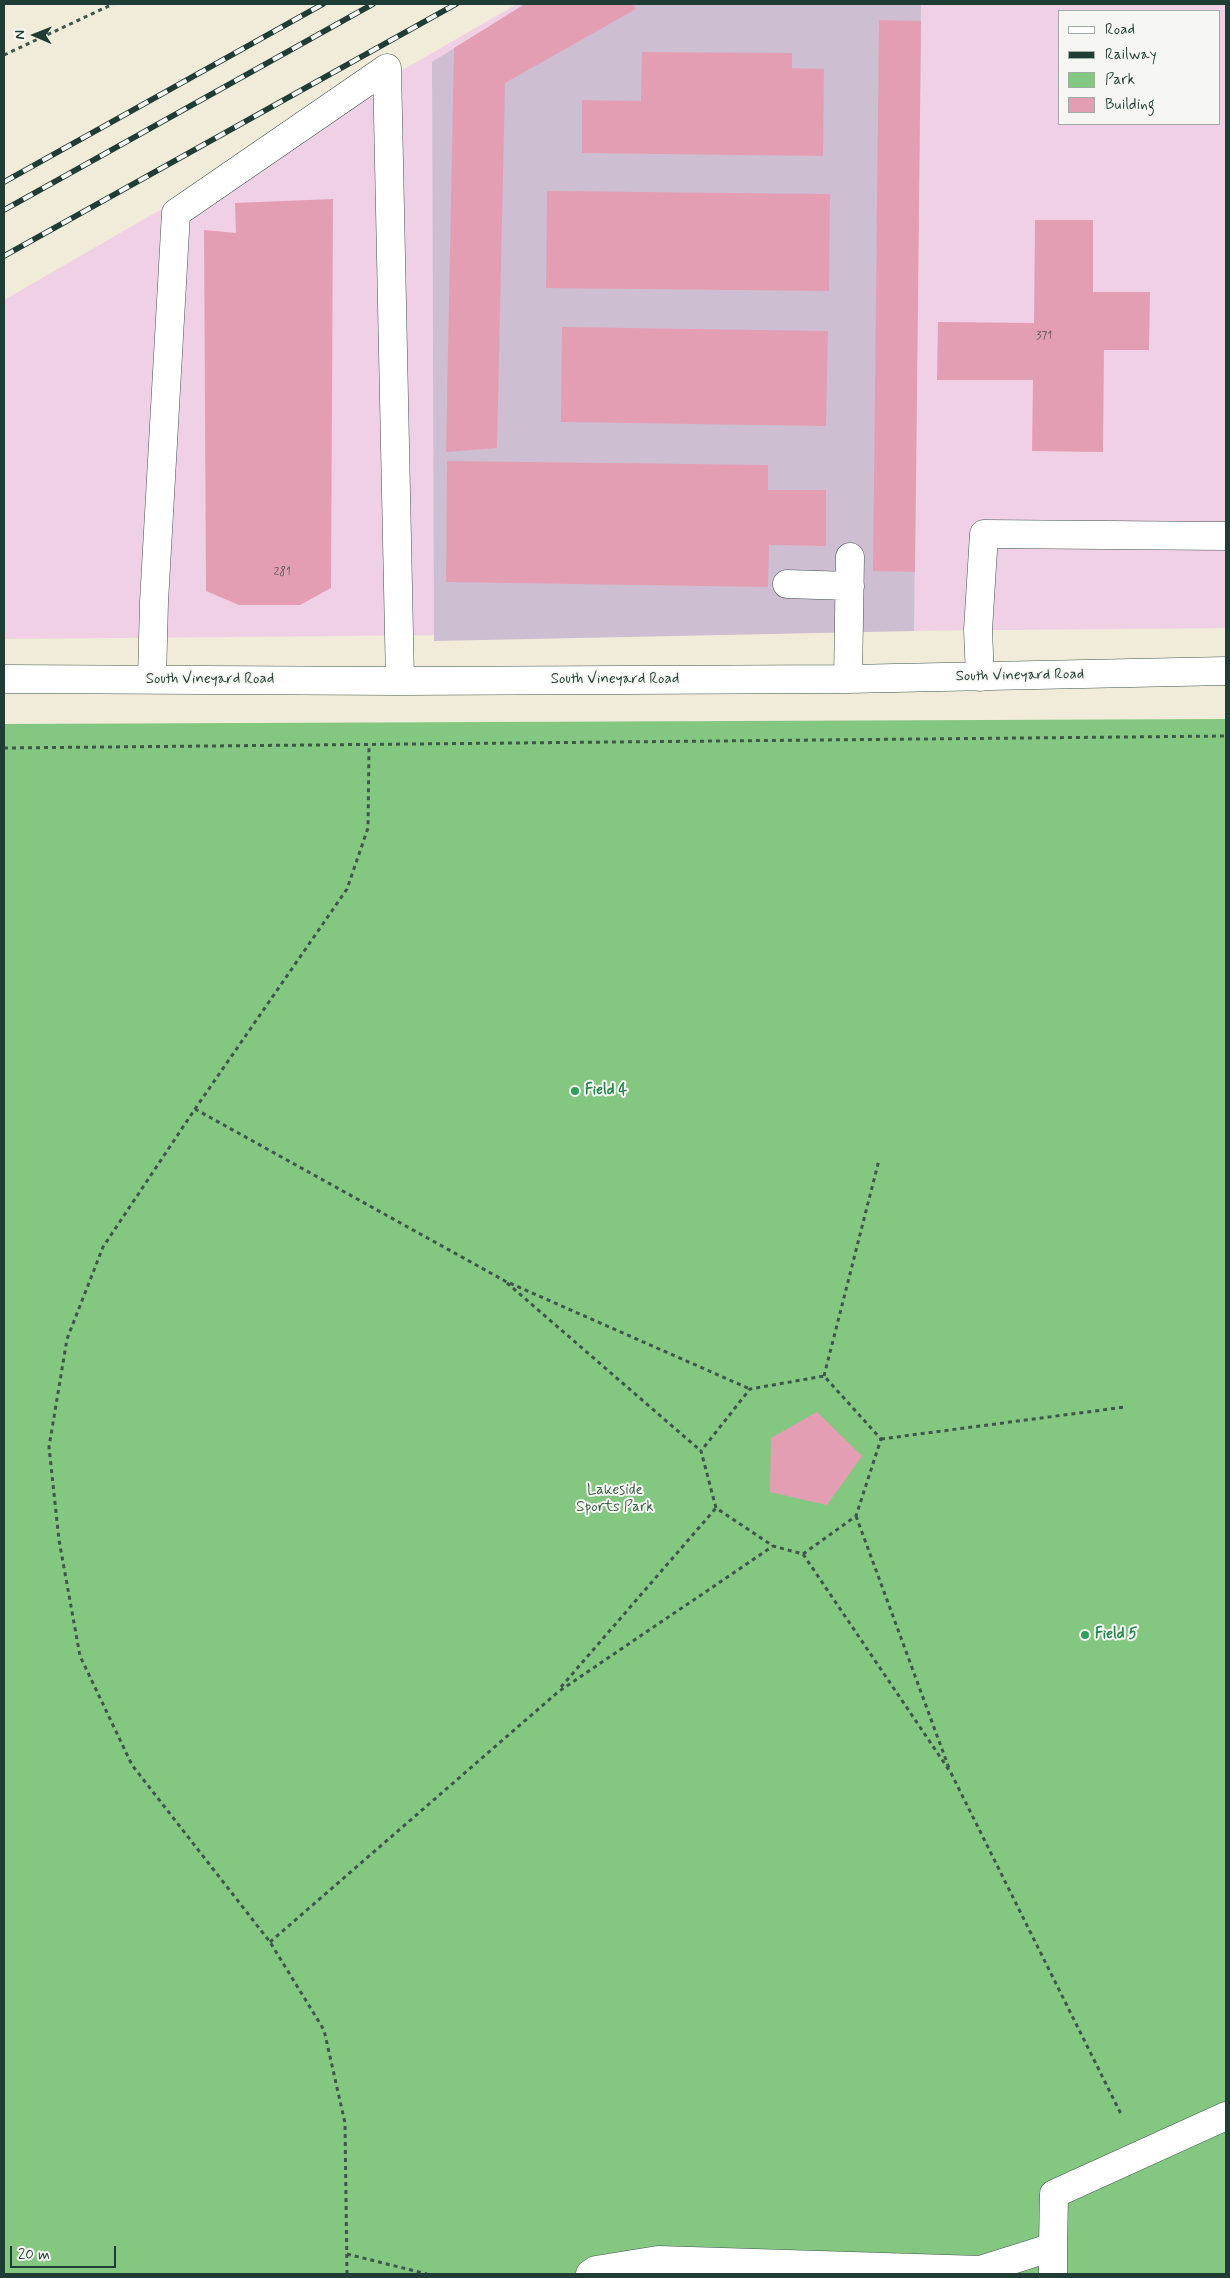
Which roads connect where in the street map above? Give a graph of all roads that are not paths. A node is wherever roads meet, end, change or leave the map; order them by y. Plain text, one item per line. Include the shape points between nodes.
1 (1226, 536) edge
2 (850, 557) dead end
3 (787, 584) dead end
4 (850, 586) junction
5 (1226, 671) edge
6 (980, 677) junction
7 (4, 679) edge
8 (152, 679) junction
9 (848, 679) junction
10 (400, 681) junction
11 (1226, 2116) edge
12 (1053, 2248) junction
13 (657, 2267) edge
14 (590, 2274) edge
15 (1053, 2274) edge

1 - 6 street via 984,534 978,630
2 - 4 street
3 - 4 street
4 - 9 street
5 - 6 street, South Vineyard Road
6 - 9 street, South Vineyard Road
7 - 8 street, South Vineyard Road
8 - 10 street, South Vineyard Road
8 - 10 street via 176,213 387,68
9 - 10 street, South Vineyard Road
11 - 12 street via 1054,2194
12 - 13 street via 980,2270
12 - 15 street
13 - 14 street via 596,2270

